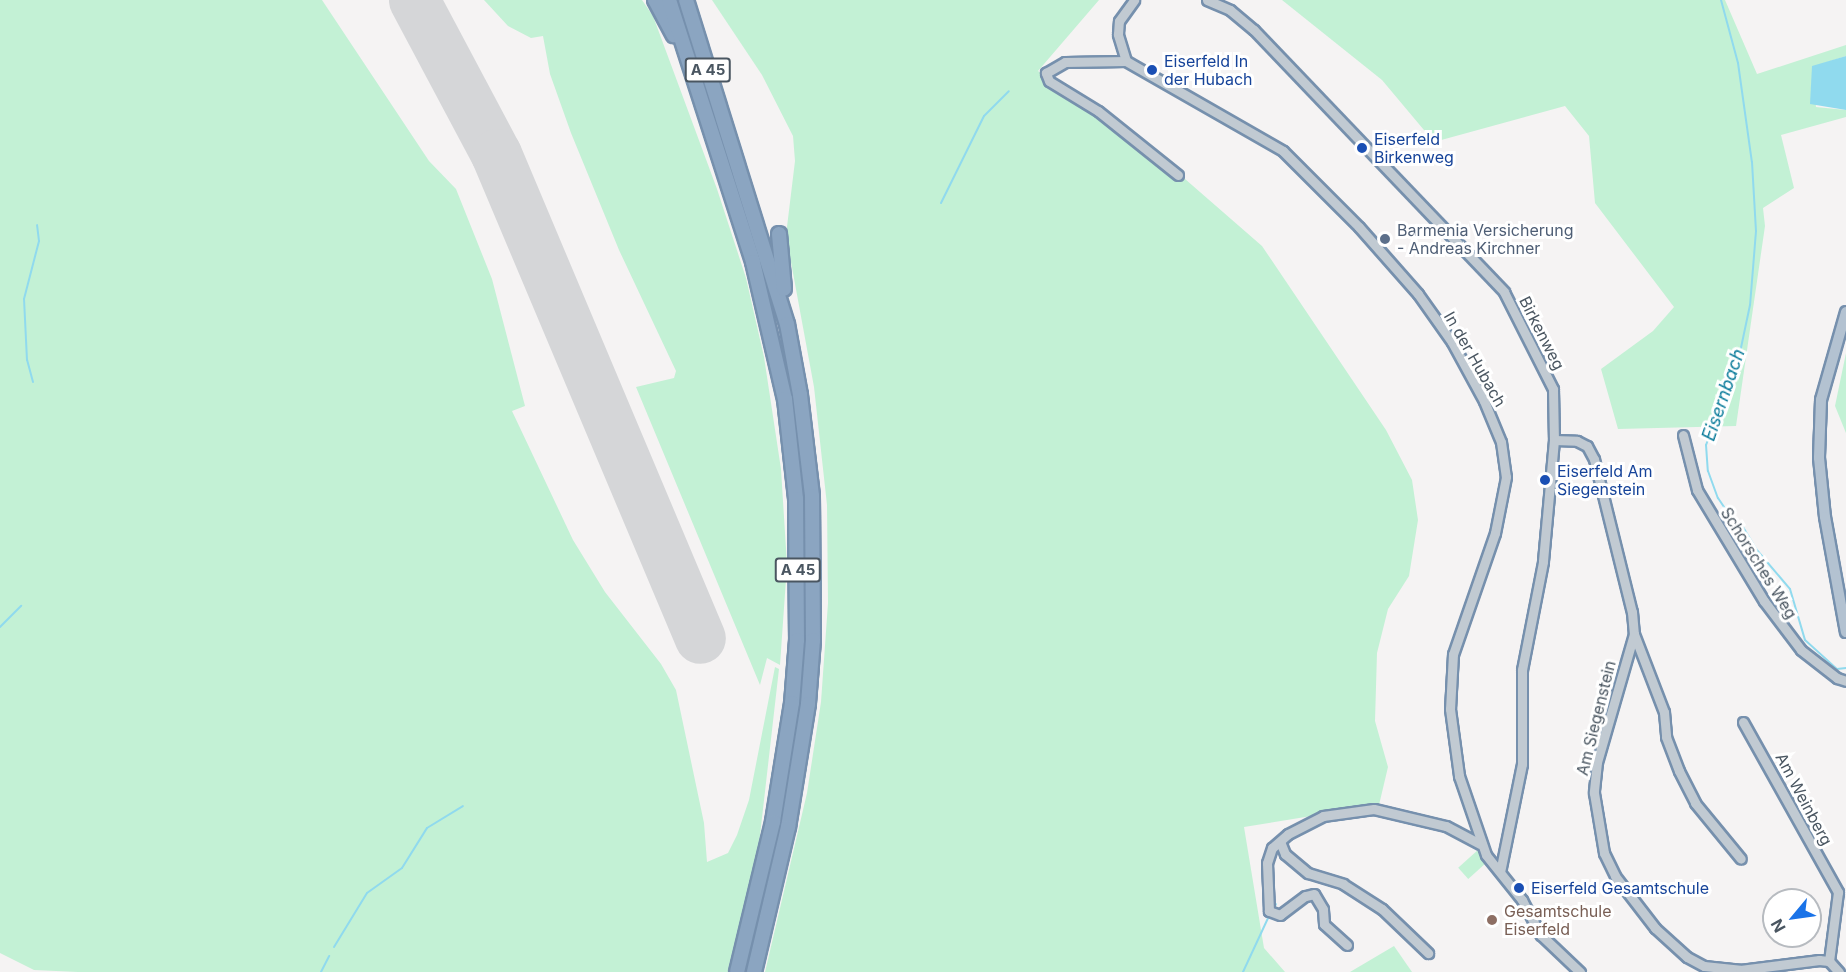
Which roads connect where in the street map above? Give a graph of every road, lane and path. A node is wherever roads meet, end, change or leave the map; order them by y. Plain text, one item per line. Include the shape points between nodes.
1 (655, 0) edge
2 (669, 0) edge
3 (686, 0) edge
4 (1134, 0) edge
5 (1207, 0) edge
6 (1126, 61) junction
7 (693, 79) junction
8 (1178, 175) dead end
9 (779, 234) dead end
10 (1846, 312) edge
11 (787, 324) junction
12 (1683, 435) dead end
13 (1554, 440) junction
14 (1846, 632) edge
15 (1634, 634) junction
16 (1846, 681) edge
17 (1743, 722) dead end
18 (1281, 844) junction
19 (1480, 844) junction
20 (1741, 859) dead end
21 (1500, 872) junction
22 (1347, 945) dead end
23 (1428, 953) dead end
24 (1829, 961) junction
25 (738, 972) edge
26 (754, 972) edge
27 (1580, 972) edge
28 (1839, 972) edge

1 - 7 highway
2 - 7 highway, A 45
3 - 11 highway, A 45
4 - 6 street via 1119,21 1118,34
5 - 13 street, Birkenweg via 1230,10 1254,30 1504,292 1553,388
6 - 8 street via 1065,62 1049,69 1046,77 1098,111
6 - 19 street, In der Hubach via 1295,161 1418,294 1452,342 1494,423 1506,477 1502,507 1483,572 1456,638 1450,675 1450,709 1459,776
7 - 25 highway, A 45 via 767,318 785,399 796,499 797,640 792,703 774,822
9 - 11 highway
10 - 14 main road via 1821,400 1819,458 1825,517
11 - 26 highway, A 45 via 812,496 813,640 800,760 778,879
12 - 16 street, Schorsches Weg via 1697,490 1764,602 1801,650
13 - 15 street, Am Siegenstein via 1577,441 1587,446 1594,459
13 - 21 street, Birkenweg via 1539,598 1522,670 1522,764
15 - 20 street via 1664,712 1666,737 1679,771 1695,803
15 - 24 street, Am Siegenstein via 1597,762 1594,794 1604,853 1615,876 1655,928 1687,957 1704,966 1740,970
17 - 24 street, Am Weinberg via 1838,892
18 - 19 street via 1288,834 1323,816 1374,809 1446,826
18 - 22 street via 1272,848 1266,863 1269,911 1280,915 1305,896 1314,894 1323,909 1324,924
18 - 23 street via 1285,854 1308,873 1343,884 1382,909
19 - 21 street
21 - 27 street via 1541,935
24 - 28 street

